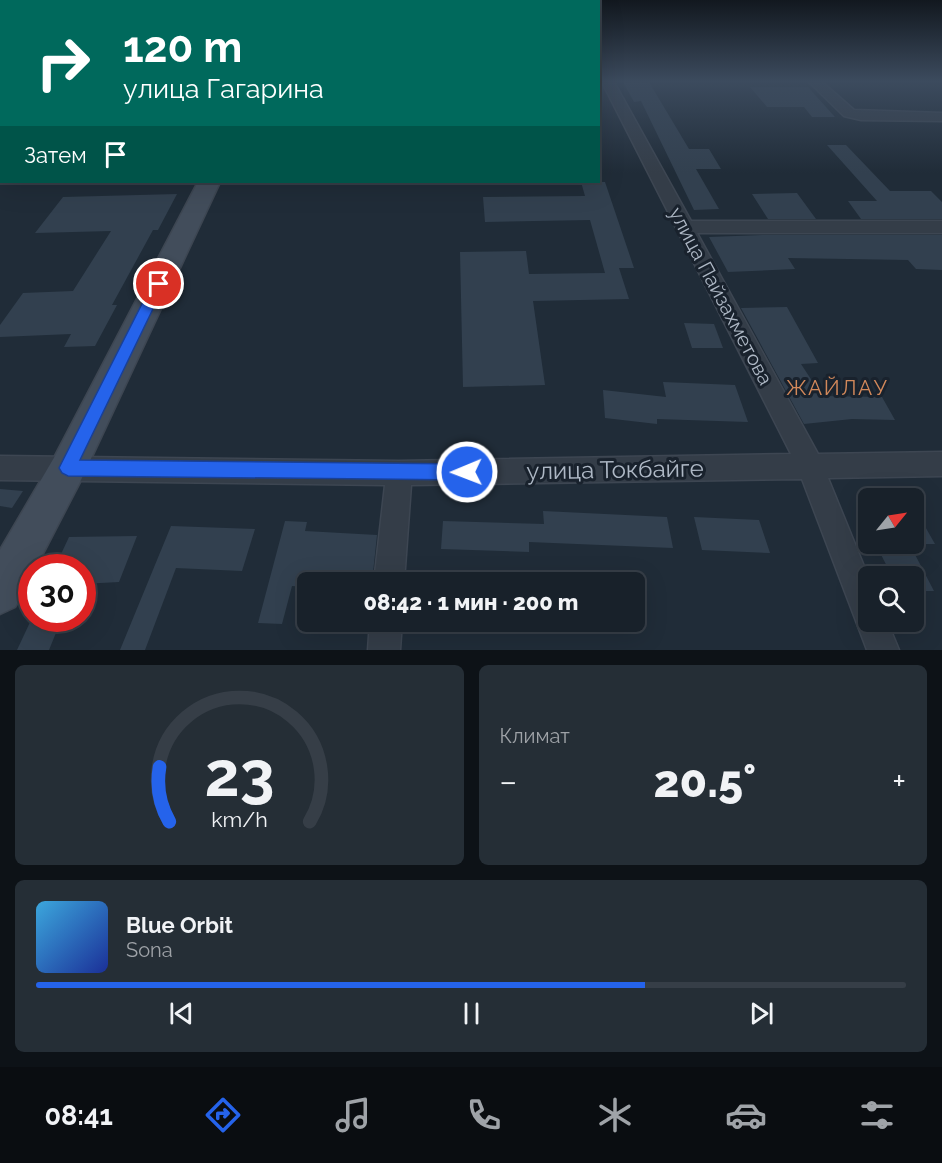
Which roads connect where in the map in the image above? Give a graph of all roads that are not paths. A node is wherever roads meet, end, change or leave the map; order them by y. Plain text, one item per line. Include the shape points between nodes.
1 (624, 112) edge
2 (848, 112) edge
3 (942, 117) edge
4 (210, 183) edge
5 (685, 227) junction
6 (942, 227) edge
7 (942, 464) edge
8 (811, 467) junction
9 (0, 468) edge
10 (68, 468) junction
11 (399, 473) junction
12 (390, 572) edge
13 (858, 587) edge
14 (0, 592) edge
15 (385, 632) edge
16 (876, 632) edge
17 (384, 650) edge
18 (883, 650) edge

1 - 5 street, улица Пайзахметова
2 - 3 street via 861,116
4 - 10 main road
5 - 6 street
5 - 8 street, улица Пайзахметова
7 - 8 street, улица Токбайге
8 - 11 street, улица Токбайге
8 - 13 street, улица Пайзахметова
9 - 10 street, улица Токбайге
10 - 11 street, улица Токбайге
10 - 14 main road
11 - 12 street
15 - 17 street
16 - 18 street

